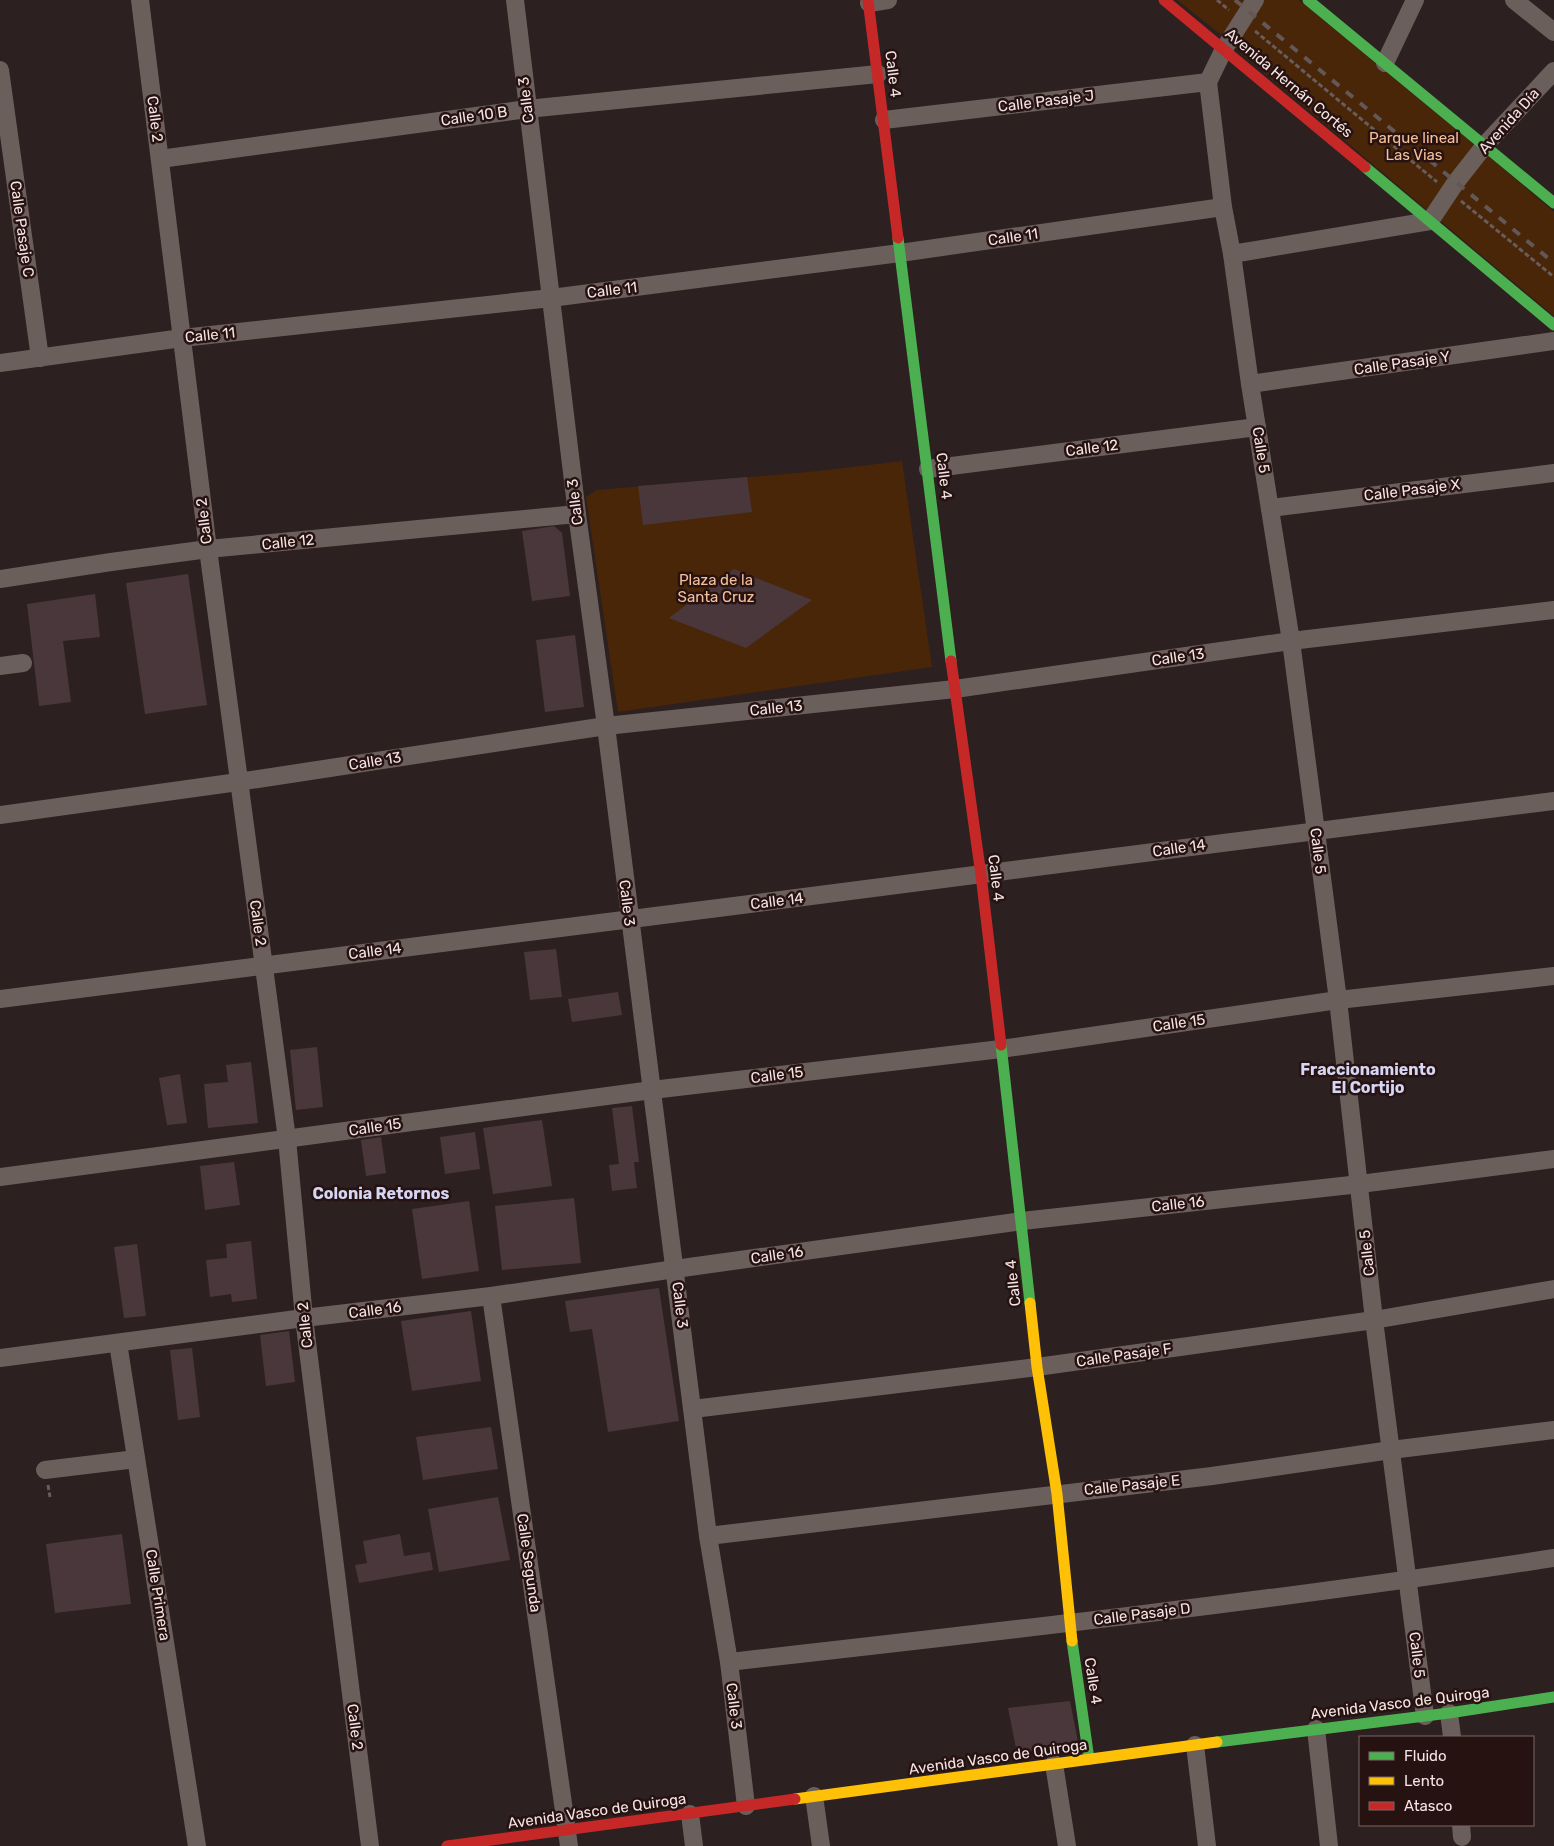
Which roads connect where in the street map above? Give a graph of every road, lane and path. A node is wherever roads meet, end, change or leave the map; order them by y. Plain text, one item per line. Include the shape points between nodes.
1 (140, 0) edge
2 (515, 0) edge
3 (888, 0) edge
4 (1164, 0) edge
5 (1255, 0) edge
6 (1308, 0) edge
7 (1415, 0) edge
8 (1514, 0) edge
9 (869, 2) edge
10 (1254, 30) dead end
11 (1554, 32) edge
12 (1224, 49) junction
13 (1385, 63) junction
14 (0, 70) edge
15 (1554, 71) edge
16 (878, 74) junction
17 (1208, 82) junction
18 (527, 109) junction
19 (884, 120) junction
20 (1486, 145) junction
21 (160, 159) junction
22 (1450, 192) junction
23 (1554, 203) edge
24 (1223, 206) junction
25 (1430, 221) junction
26 (900, 253) junction
27 (1232, 254) junction
28 (1554, 277) edge
29 (551, 298) junction
30 (1554, 325) edge
31 (182, 338) junction
32 (1554, 341) edge
33 (40, 358) junction
34 (0, 363) edge
35 (1250, 384) junction
36 (1257, 427) junction
37 (928, 469) junction
38 (1554, 473) edge
39 (1270, 508) junction
40 (577, 514) junction
41 (208, 549) junction
42 (0, 579) edge
43 (1554, 610) edge
44 (1291, 641) junction
45 (23, 663) dead end
46 (0, 666) edge
47 (955, 689) junction
48 (606, 726) junction
49 (238, 782) junction
50 (1554, 801) edge
51 (0, 815) edge
52 (1316, 830) junction
53 (981, 875) junction
54 (630, 920) junction
55 (264, 964) junction
56 (1554, 976) edge
57 (0, 999) edge
58 (1338, 1000) junction
59 (1001, 1049) junction
60 (652, 1090) junction
61 (287, 1139) junction
62 (1554, 1159) edge
63 (0, 1177) edge
64 (1360, 1184) junction
65 (1022, 1220) junction
66 (675, 1269) junction
67 (1554, 1289) edge
68 (491, 1296) junction
69 (304, 1318) junction
70 (1374, 1320) junction
71 (118, 1343) junction
72 (0, 1358) edge
73 (1037, 1367) junction
74 (693, 1409) junction
75 (1554, 1430) edge
76 (1391, 1450) junction
77 (136, 1458) junction
78 (46, 1470) dead end
79 (1056, 1494) junction
80 (708, 1536) junction
81 (1554, 1558) edge
82 (1408, 1580) junction
83 (1069, 1623) junction
84 (728, 1662) junction
85 (1554, 1697) edge
86 (1449, 1713) junction
87 (1425, 1716) junction
88 (1316, 1729) junction
89 (1452, 1736) edge
90 (1195, 1745) junction
91 (1089, 1760) junction
92 (1054, 1764) junction
93 (814, 1796) junction
94 (746, 1806) junction
95 (690, 1814) junction
96 (568, 1838) edge
97 (196, 1846) edge
98 (370, 1846) edge
99 (446, 1846) edge
100 (694, 1846) edge
101 (820, 1846) edge
102 (1067, 1846) edge
103 (1207, 1846) edge
104 (1329, 1846) edge

1 - 21 street, Calle 2
2 - 18 street, Calle 3
3 - 9 street
4 - 12 main road, Avenida Hernán Cortés
5 - 12 street
6 - 13 main road
7 - 13 street
8 - 11 street
9 - 16 main road, Calle 4
10 - 22 path
12 - 17 street
12 - 25 main road, Avenida Hernán Cortés
13 - 20 main road
14 - 33 street, Calle Pasaje C
15 - 20 street, Avenida Día
16 - 18 street, Calle 10 B
16 - 19 main road, Calle 4
17 - 19 street, Calle Pasaje J
17 - 24 street, Calle 5
18 - 21 street, Calle 10 B
18 - 29 street, Calle 3
19 - 26 main road, Calle 4
20 - 22 street, Avenida Día
20 - 23 main road
21 - 31 street, Calle 2
22 - 25 street, Avenida Día
22 - 28 path
24 - 26 street, Calle 11
24 - 27 street, Calle 5
25 - 27 street
25 - 30 main road, Avenida Hernán Cortés
26 - 29 street, Calle 11
26 - 37 main road, Calle 4
27 - 35 street, Calle 5
29 - 31 street, Calle 11
29 - 40 street, Calle 3
31 - 33 street, Calle 11
31 - 41 street, Calle 2
32 - 35 street, Calle Pasaje Y
33 - 34 street, Calle 11
35 - 36 street, Calle 5
36 - 37 street, Calle 12
36 - 39 street, Calle 5
37 - 47 main road, Calle 4
38 - 39 street, Calle Pasaje X
39 - 44 street, Calle 5
40 - 41 street, Calle 12
40 - 48 street, Calle 3
41 - 42 street, Calle 12
41 - 49 street, Calle 2
43 - 44 street, Calle 13
44 - 47 street, Calle 13
44 - 52 street, Calle 5
45 - 46 street
47 - 48 street, Calle 13
47 - 53 main road, Calle 4
48 - 49 street, Calle 13
48 - 54 street, Calle 3
49 - 51 street, Calle 13
49 - 55 street, Calle 2
50 - 52 street, Calle 14
52 - 53 street, Calle 14
52 - 58 street, Calle 5
53 - 54 street, Calle 14
53 - 59 main road, Calle 4
54 - 55 street, Calle 14
54 - 60 street, Calle 3
55 - 57 street, Calle 14
55 - 61 street, Calle 2
56 - 58 street, Calle 15
58 - 59 street, Calle 15
58 - 64 street, Calle 5
59 - 60 street, Calle 15
59 - 65 main road, Calle 4
60 - 61 street, Calle 15
60 - 66 street, Calle 3
61 - 63 street, Calle 15
61 - 69 street, Calle 2
62 - 64 street, Calle 16
64 - 65 street, Calle 16
64 - 70 street, Calle 5
65 - 66 street, Calle 16
65 - 73 main road, Calle 4
66 - 68 street, Calle 16
66 - 74 street, Calle 3
67 - 70 street, Calle Pasaje F
68 - 69 street, Calle 16
68 - 96 street, Calle Segunda
69 - 71 street, Calle 16
69 - 98 street, Calle 2
70 - 73 street, Calle Pasaje F
70 - 76 street, Calle 5
71 - 72 street, Calle 16
71 - 77 street, Calle Primera
73 - 74 street, Calle Pasaje F
73 - 79 main road, Calle 4
74 - 80 street, Calle 3
75 - 76 street, Calle Pasaje E
76 - 79 street, Calle Pasaje E
76 - 82 street, Calle 5
77 - 78 street
77 - 97 street, Calle Primera
79 - 80 street, Calle Pasaje E
79 - 83 main road, Calle 4
80 - 84 street, Calle 3
81 - 82 street, Calle Pasaje D
82 - 83 street, Calle Pasaje D
82 - 87 street, Calle 5
83 - 84 street, Calle Pasaje D
83 - 91 main road, Calle 4
84 - 94 street, Calle 3
85 - 86 main road, Avenida Vasco de Quiroga
86 - 87 main road, Avenida Vasco de Quiroga
86 - 89 street
87 - 88 main road, Avenida Vasco de Quiroga
88 - 90 main road, Avenida Vasco de Quiroga
88 - 104 street
90 - 91 main road, Avenida Vasco de Quiroga
90 - 103 street
91 - 92 main road, Avenida Vasco de Quiroga
92 - 93 main road, Avenida Vasco de Quiroga
92 - 102 street
93 - 94 main road, Avenida Vasco de Quiroga
93 - 101 street
94 - 95 main road, Avenida Vasco de Quiroga
95 - 96 main road, Avenida Vasco de Quiroga
95 - 100 street
96 - 99 main road, Avenida Vasco de Quiroga

